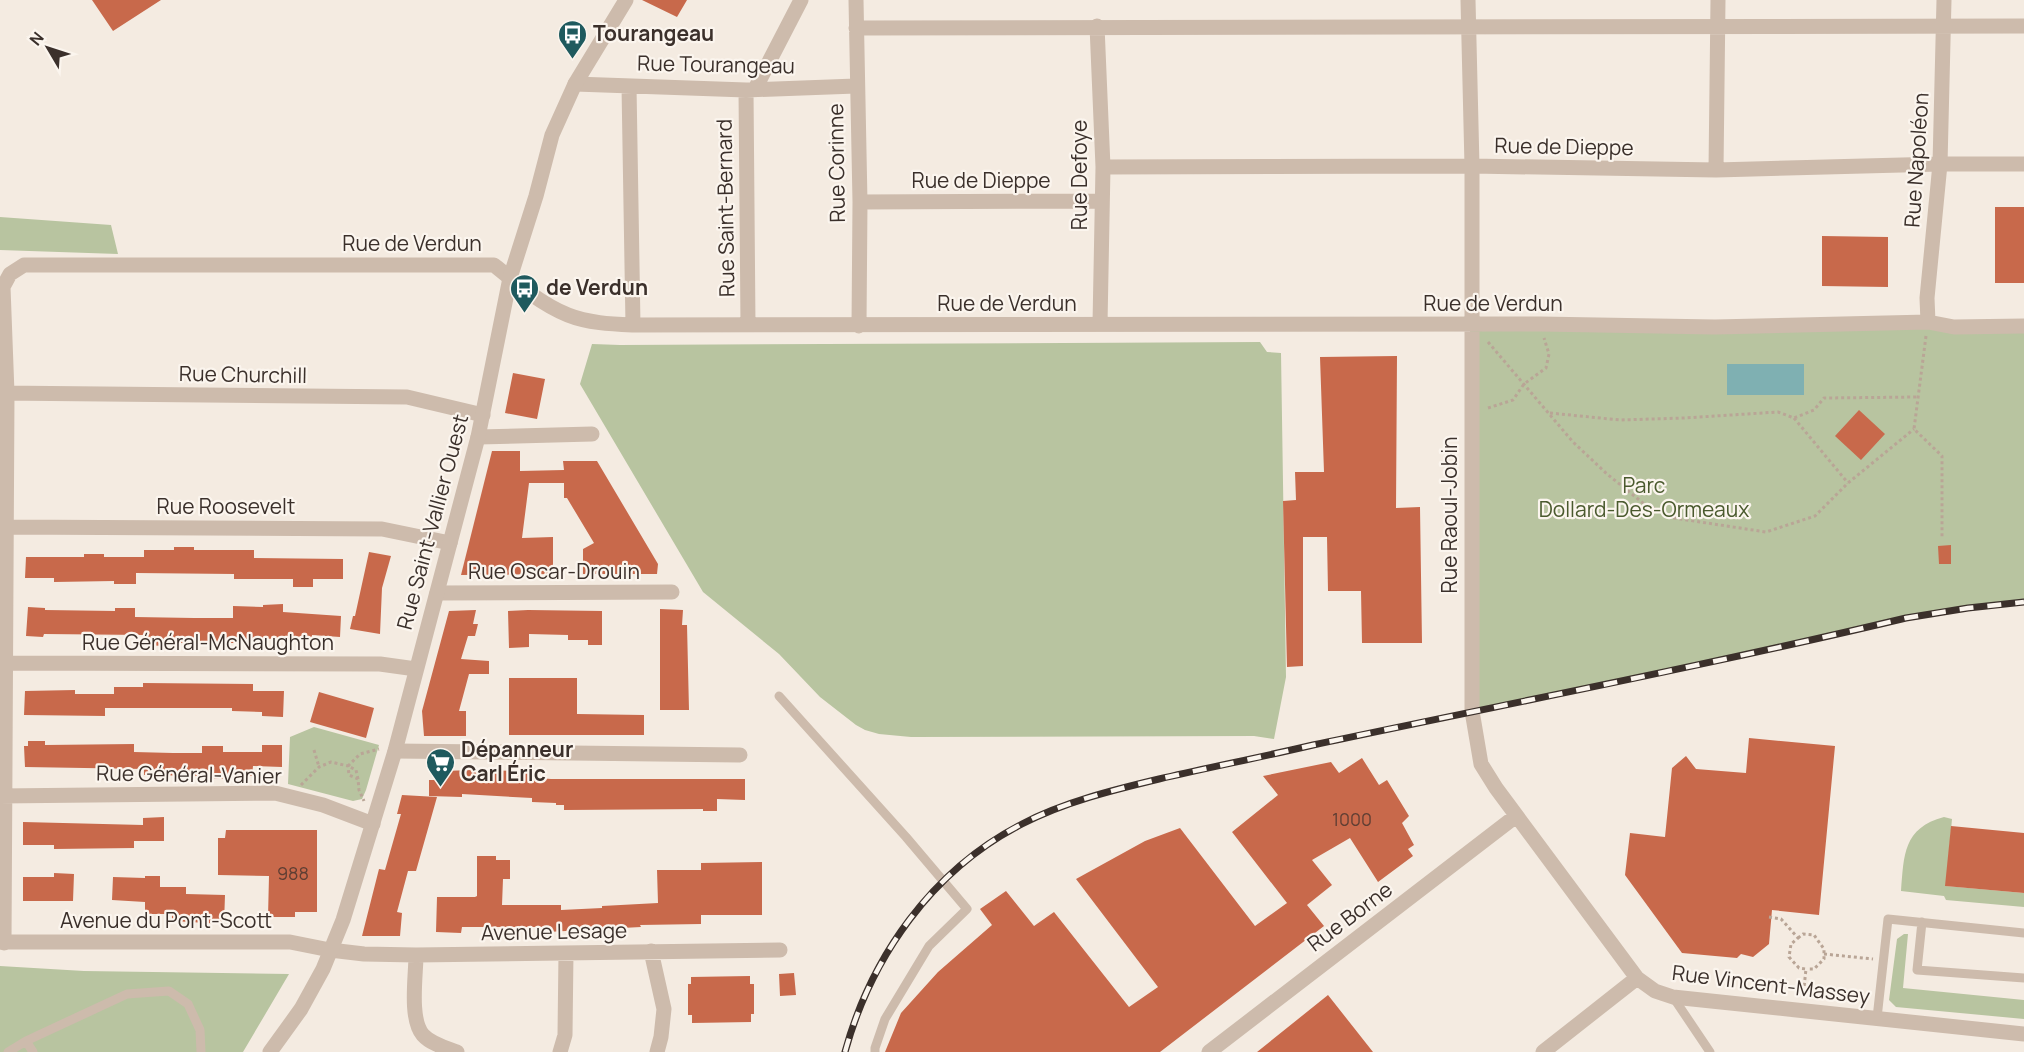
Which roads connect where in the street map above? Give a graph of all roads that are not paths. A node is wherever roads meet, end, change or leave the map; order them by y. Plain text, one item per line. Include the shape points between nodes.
1 (626, 0) edge
2 (801, 0) edge
3 (856, 0) edge
4 (1468, 0) edge
5 (1718, 0) edge
6 (1944, 0) edge
7 (1097, 26) junction
8 (1718, 26) junction
9 (2024, 26) edge
10 (1469, 27) junction
11 (1944, 27) junction
12 (856, 28) junction
13 (575, 84) junction
14 (629, 86) junction
15 (856, 86) junction
16 (751, 89) junction
17 (1940, 164) junction
18 (2024, 164) edge
19 (1472, 166) junction
20 (1103, 167) junction
21 (1716, 170) junction
22 (1102, 201) junction
23 (860, 202) junction
24 (510, 278) junction
25 (1928, 322) junction
26 (1100, 324) junction
27 (633, 325) junction
28 (748, 325) junction
29 (1470, 325) junction
30 (859, 326) junction
31 (2024, 326) edge
32 (3, 393) edge
33 (483, 416) junction
34 (592, 434) dead end
35 (478, 437) junction
36 (3, 527) edge
37 (450, 543) junction
38 (672, 592) dead end
39 (437, 593) junction
40 (3, 663) edge
41 (416, 669) junction
42 (779, 696) dead end
43 (395, 751) junction
44 (740, 755) dead end
45 (2, 796) edge
46 (1516, 816) junction
47 (373, 824) junction
48 (1922, 922) junction
49 (2024, 933) edge
50 (2, 943) edge
51 (330, 950) junction
52 (780, 950) dead end
53 (651, 951) junction
54 (566, 954) junction
55 (416, 955) junction
56 (1637, 978) junction
57 (2024, 978) edge
58 (1673, 997) junction
59 (1877, 1018) junction
60 (2024, 1034) edge
61 (26, 1041) junction
62 (275, 1051) edge
63 (8, 1052) edge
64 (33, 1052) edge
65 (201, 1052) edge
66 (457, 1052) edge
67 (560, 1052) edge
68 (657, 1052) edge
69 (875, 1052) edge
70 (1209, 1052) edge
71 (1543, 1052) edge
72 (1710, 1052) edge

1 - 13 street, Rue Saint-Vallier Ouest
2 - 16 street, Rue Saint-Bernard
3 - 12 street, Rue Corinne
4 - 10 street, Rue Raoul-Jobin
5 - 8 street
6 - 11 street, Rue Napoléon
7 - 10 street
7 - 12 street
7 - 20 street, Rue Defoye
8 - 10 street
8 - 11 street
8 - 21 street
9 - 11 street
10 - 19 street, Rue Raoul-Jobin
11 - 17 street, Rue Napoléon
12 - 15 street, Rue Corinne
13 - 14 street, Rue Tourangeau
13 - 24 street, Rue Saint-Vallier Ouest via 552,135
14 - 16 street, Rue Tourangeau
14 - 27 street
15 - 16 street, Rue Tourangeau
15 - 23 street, Rue Corinne
16 - 28 street, Rue Saint-Bernard
17 - 18 street, Rue de Dieppe
17 - 21 street, Rue de Dieppe
17 - 25 street, Rue Napoléon
19 - 20 street, Rue de Dieppe
19 - 21 street, Rue de Dieppe
19 - 29 street, Rue Raoul-Jobin
20 - 22 street, Rue Defoye
22 - 23 street, Rue de Dieppe
22 - 26 street, Rue Defoye
23 - 30 street, Rue Corinne
24 - 27 street, Rue de Verdun via 568,315 605,324
24 - 32 street, Rue de Verdun via 494,265 24,265 10,274 3,286
24 - 33 street, Rue Saint-Vallier Ouest
25 - 29 street, Rue de Verdun via 1715,327
25 - 31 street, Rue de Verdun via 1954,327
26 - 29 street, Rue de Verdun
26 - 30 street, Rue de Verdun
27 - 28 street, Rue de Verdun
28 - 30 street, Rue de Verdun
29 - 46 street, Rue Raoul-Jobin via 1472,711 1481,764
32 - 33 street, Rue Churchill via 407,397
32 - 36 street
33 - 35 street, Rue Saint-Vallier Ouest
34 - 35 street
35 - 37 street, Rue Saint-Vallier Ouest
36 - 37 street, Rue Roosevelt via 382,529
36 - 40 street
37 - 39 street, Rue Saint-Vallier Ouest
38 - 39 street, Rue Oscar-Drouin
39 - 41 street, Rue Saint-Vallier Ouest
40 - 41 street, Rue Général-McNaughton via 380,664
40 - 45 street
41 - 43 street, Rue Saint-Vallier Ouest
42 - 69 lane via 967,909 929,946 917,964 885,1019
43 - 44 street
43 - 47 street, Rue Saint-Vallier Ouest
45 - 47 street, Rue Général-Vanier via 275,793 323,805
45 - 50 street
46 - 56 street, Rue Raoul-Jobin
46 - 70 street, Rue Borne
47 - 51 street, Rue Saint-Vallier Ouest via 344,920
48 - 49 lane
48 - 57 lane via 1917,970
48 - 59 lane via 1888,919
50 - 51 street, Avenue du Pont-Scott via 290,942
51 - 55 street, Avenue Lesage
51 - 62 street, Rue Saint-Vallier Ouest
52 - 53 street, Avenue Lesage
53 - 54 street, Avenue Lesage
53 - 68 street via 664,1009
54 - 55 street, Avenue Lesage
54 - 67 street via 565,1035
55 - 66 street via 416,1019 423,1035
56 - 58 street, Rue Vincent-Massey
56 - 71 street
58 - 59 street, Rue Vincent-Massey
58 - 72 lane
59 - 60 street, Rue Vincent-Massey
61 - 63 lane
61 - 64 lane
61 - 65 lane via 127,994 169,991 188,1004 200,1030

